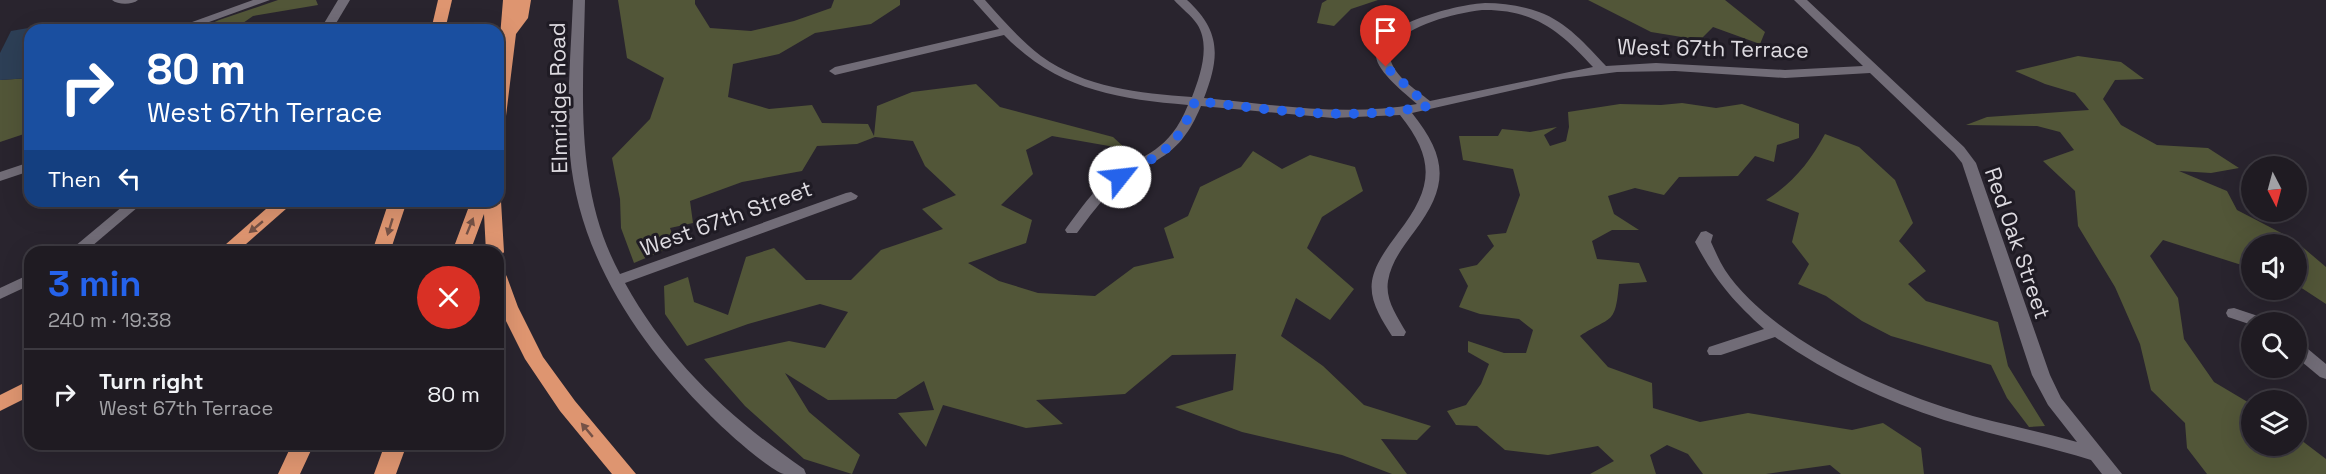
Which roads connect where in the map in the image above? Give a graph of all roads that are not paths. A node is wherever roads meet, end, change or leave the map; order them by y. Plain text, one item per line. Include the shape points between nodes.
1 (118, 0) edge
2 (132, 0) edge
3 (264, 0) edge
4 (344, 0) edge
5 (445, 0) edge
6 (510, 0) edge
7 (524, 0) edge
8 (579, 0) edge
9 (979, 0) edge
10 (1180, 0) edge
11 (1800, 0) edge
12 (194, 24) edge
13 (330, 24) edge
14 (439, 24) edge
15 (1006, 30) junction
16 (508, 34) junction
17 (504, 67) edge
18 (1602, 69) junction
19 (1875, 69) junction
20 (835, 71) dead end
21 (1195, 101) junction
22 (1428, 106) junction
23 (1404, 111) junction
24 (24, 168) edge
25 (0, 177) edge
26 (851, 196) dead end
27 (131, 207) edge
28 (279, 207) edge
29 (396, 207) edge
30 (478, 207) edge
31 (492, 207) edge
32 (1072, 230) dead end
33 (1706, 235) dead end
34 (83, 246) edge
35 (233, 246) edge
36 (383, 246) edge
37 (463, 246) edge
38 (495, 246) edge
39 (24, 281) edge
40 (616, 282) junction
41 (3, 289) edge
42 (504, 293) edge
43 (2234, 312) dead end
44 (2241, 315) edge
45 (1777, 330) junction
46 (1398, 332) dead end
47 (1714, 351) dead end
48 (2307, 357) edge
49 (2326, 373) edge
50 (24, 390) edge
51 (0, 404) edge
52 (300, 450) edge
53 (394, 450) edge
54 (2095, 454) junction
55 (289, 474) edge
56 (385, 474) edge
57 (625, 474) edge
58 (797, 474) edge
59 (2113, 474) edge

1 - 2 street
3 - 12 street
4 - 13 street
5 - 14 highway
6 - 16 highway
7 - 16 highway via 521,18
8 - 40 street, Elmridge Road via 580,175 587,208
9 - 15 street, West 67th Terrace
10 - 21 street via 1203,25 1211,49
11 - 19 street, Red Oak Street
15 - 20 street
15 - 21 street, West 67th Terrace via 1042,64 1080,82 1137,95
16 - 17 highway
18 - 19 street, West 67th Terrace via 1655,66 1773,74
18 - 22 street, West 67th Terrace
18 - 22 street via 1551,21 1517,10 1466,8 1385,41 1382,58 1386,67
19 - 54 street, Red Oak Street via 1969,163 2041,375 2054,401
21 - 23 street, West 67th Terrace via 1319,114
21 - 32 street via 1184,130 1172,144 1103,191
22 - 23 street, West 67th Terrace
23 - 46 street via 1426,142 1433,179 1423,211 1394,248 1381,274 1382,304
24 - 25 street
26 - 40 street, West 67th Street
27 - 34 street
28 -> 35 highway
29 -> 36 highway
37 -> 30 highway
31 - 38 highway
33 - 45 street via 1703,242 1710,260 1724,281
39 - 41 street
40 - 58 street, Elmridge Road via 676,368 721,417
57 -> 42 highway via 548,382 521,337
43 - 44 street
45 - 47 street
45 - 54 street via 1861,379 1939,412
48 - 49 street
50 - 51 highway
52 - 55 highway
53 - 56 highway
54 - 59 street, Red Oak Street

